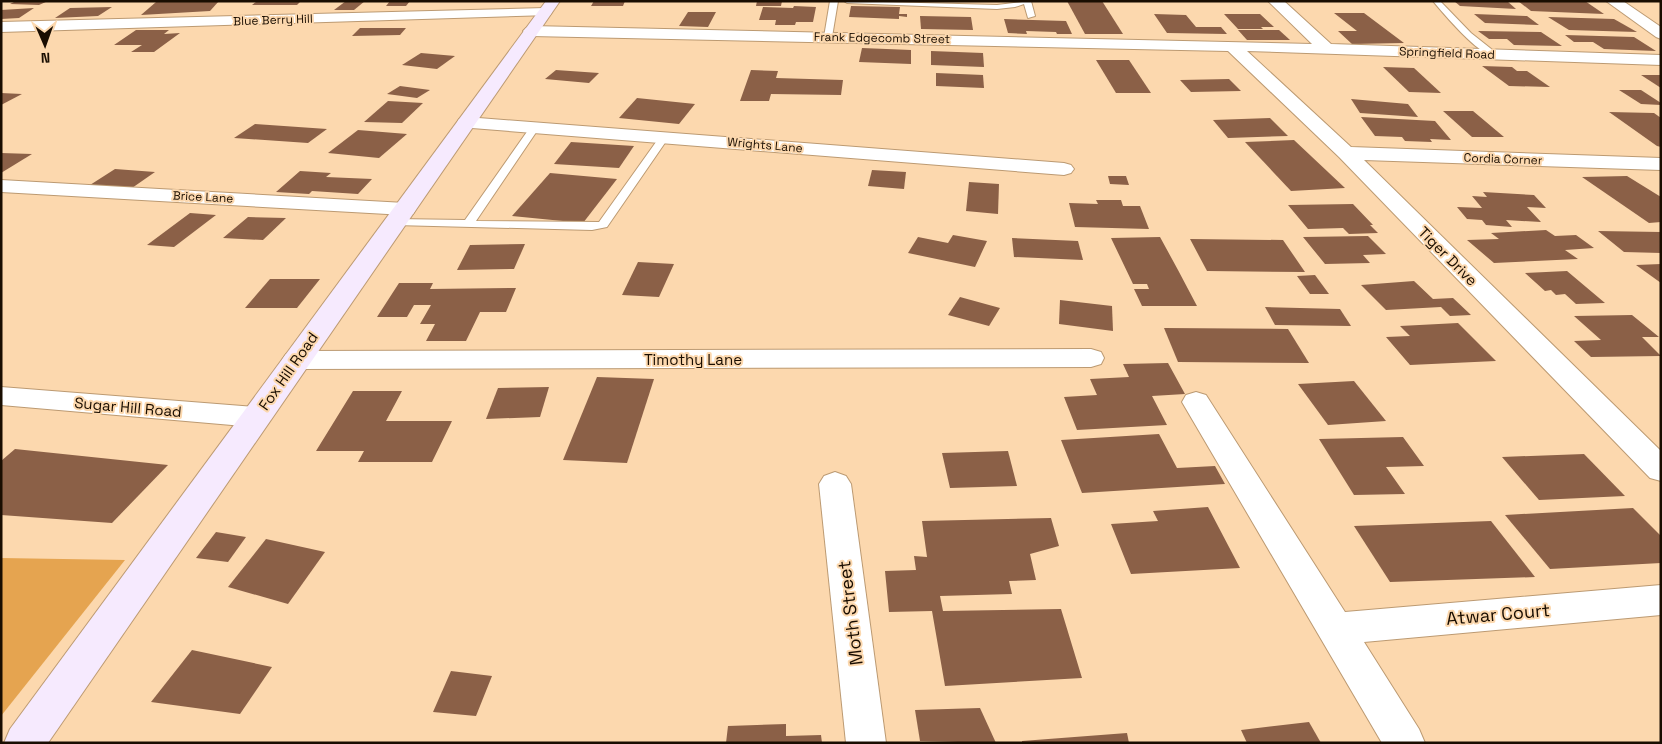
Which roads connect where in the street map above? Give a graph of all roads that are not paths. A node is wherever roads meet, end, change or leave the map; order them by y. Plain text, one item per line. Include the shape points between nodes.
1 (834, 1) edge
2 (847, 1) edge
3 (1026, 1) edge
4 (1275, 1) edge
5 (1436, 1) edge
6 (1613, 1) edge
7 (135, 7) dead end
8 (543, 15) edge
9 (1030, 16) dead end
10 (113, 23) junction
11 (1, 27) edge
12 (1661, 34) edge
13 (828, 37) junction
14 (1232, 46) junction
15 (1327, 49) junction
16 (1492, 54) junction
17 (1661, 60) edge
18 (466, 123) junction
19 (534, 128) junction
20 (664, 137) junction
21 (1346, 154) junction
22 (1661, 164) edge
23 (1064, 169) dead end
24 (1, 186) edge
25 (400, 215) junction
26 (468, 224) junction
27 (1091, 358) dead end
28 (296, 360) junction
29 (1, 396) edge
30 (1196, 402) dead end
31 (255, 417) junction
32 (1661, 470) edge
33 (835, 484) dead end
34 (1661, 600) edge
35 (1336, 629) junction
36 (24, 743) edge
37 (866, 743) edge
38 (1405, 743) edge

1 - 13 lane
2 - 3 lane via 997,7
3 - 9 lane
4 - 15 street
5 - 16 lane via 1468,35
6 - 12 street
7 - 10 street
8 - 10 street, Blue Berry Hill
8 - 13 street, Frank Edgecomb Street
8 - 18 main road, Fox Hill Road
10 - 11 street, Blue Berry Hill
13 - 14 street, Frank Edgecomb Street
14 - 15 street, Springfield Road
14 - 21 street, Tiger Drive
15 - 16 street, Springfield Road
16 - 17 street, Springfield Road
18 - 19 street, Wrights Lane
18 - 25 main road, Fox Hill Road
19 - 20 street, Wrights Lane
19 - 26 lane
20 - 23 street, Wrights Lane
20 - 26 lane via 604,225
21 - 22 street, Cordia Corner
21 - 32 street, Tiger Drive
24 - 25 street, Brice Lane
25 - 26 lane
25 - 28 main road, Fox Hill Road
27 - 28 street, Timothy Lane
28 - 31 main road, Fox Hill Road
29 - 31 street, Sugar Hill Road
30 - 35 street
31 - 36 main road, Fox Hill Road
33 - 37 street, Moth Street
34 - 35 street, Atwar Court
35 - 38 street

